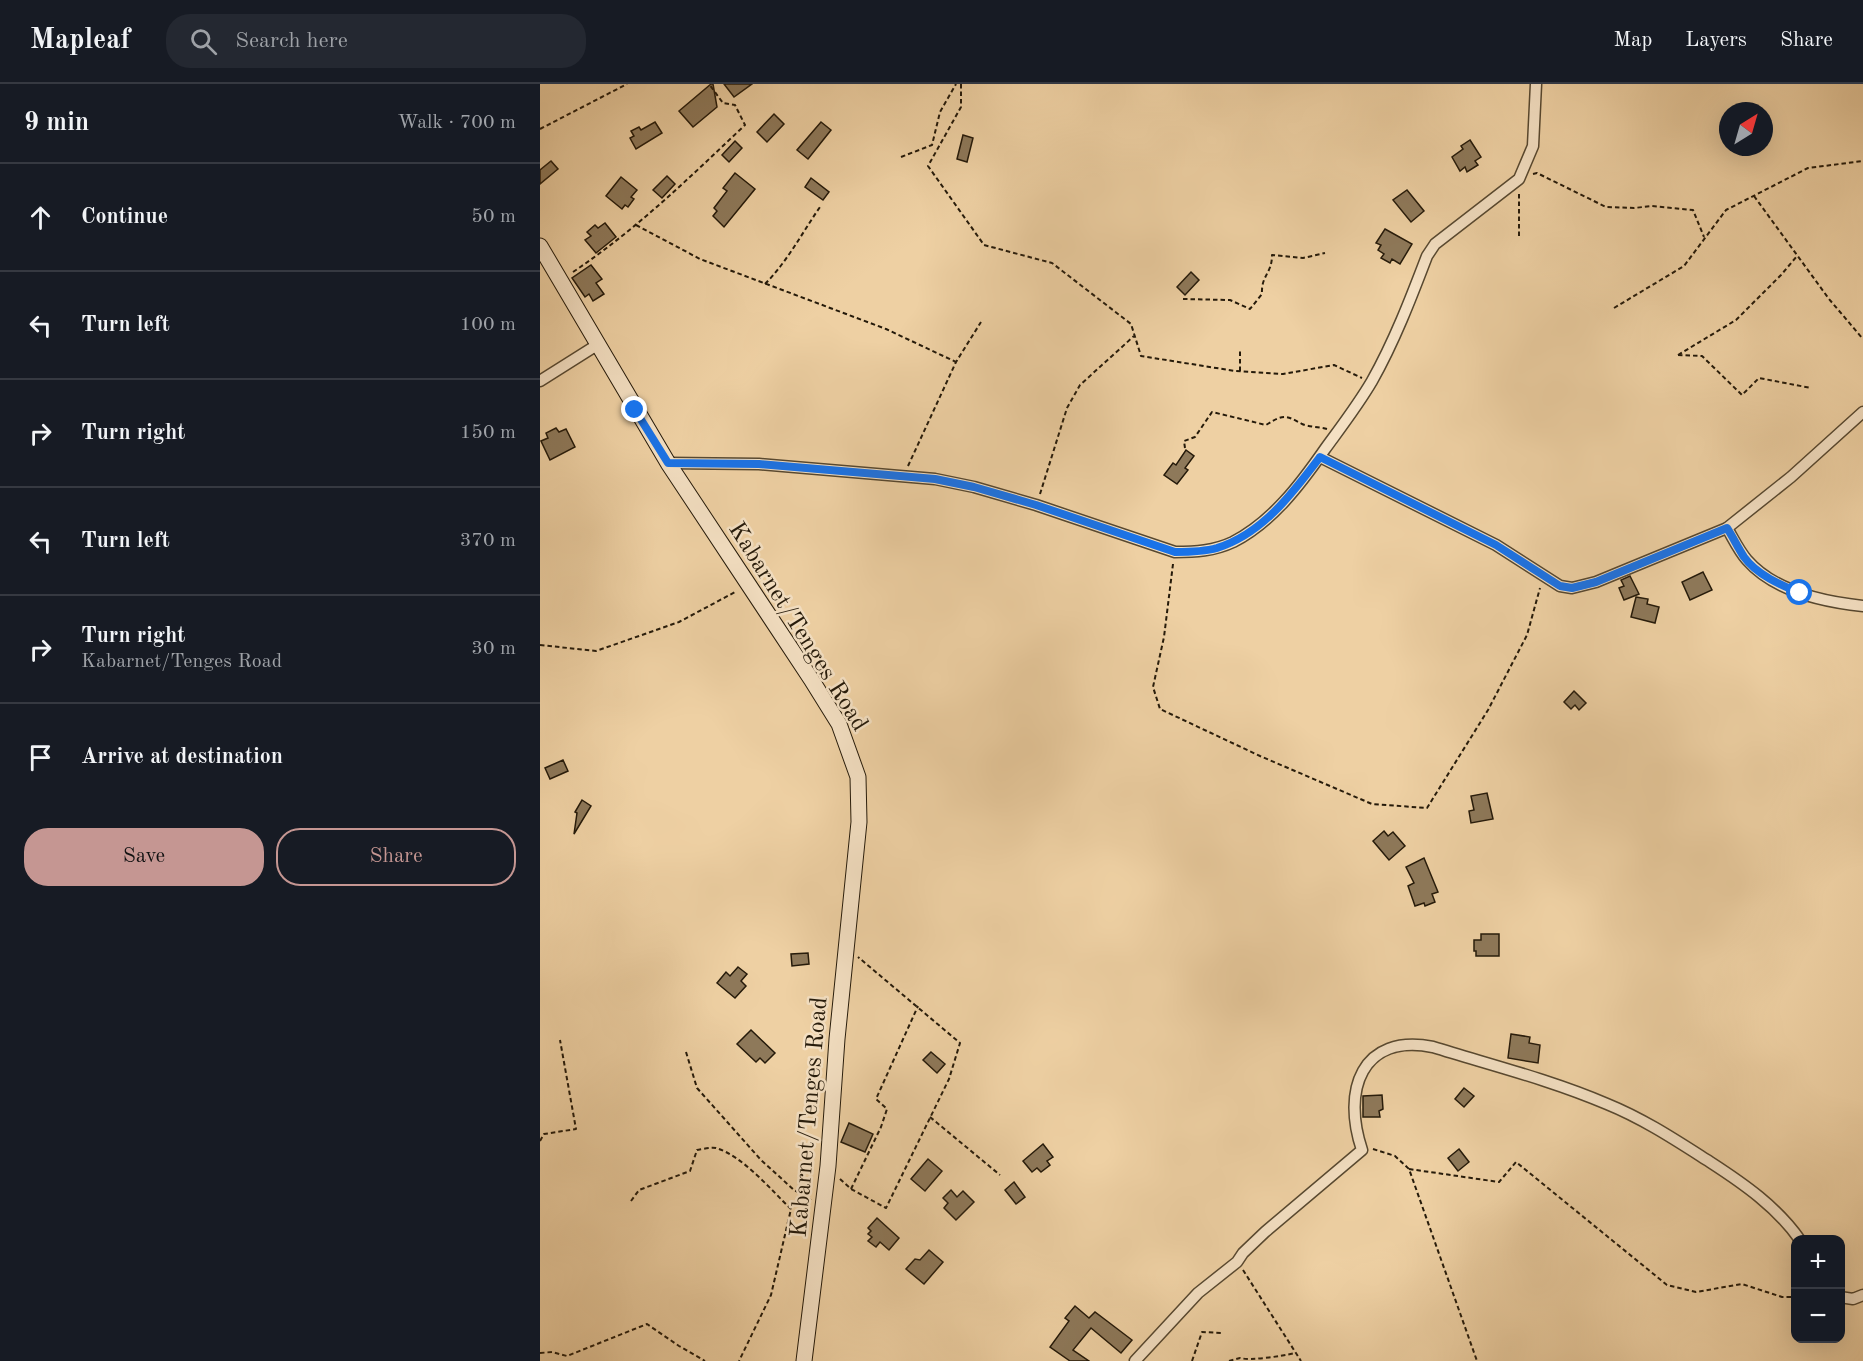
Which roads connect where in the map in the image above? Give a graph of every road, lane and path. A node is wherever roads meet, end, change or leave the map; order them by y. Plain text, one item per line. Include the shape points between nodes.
1 (627, 84) edge
2 (709, 84) edge
3 (956, 84) edge
4 (961, 84) edge
5 (1536, 84) edge
6 (540, 129) edge
7 (901, 157) dead end
8 (1863, 161) edge
9 (1519, 179) junction
10 (1753, 195) junction
11 (820, 207) dead end
12 (636, 225) junction
13 (1519, 236) dead end
14 (1704, 238) junction
15 (540, 246) edge
16 (1325, 253) dead end
17 (1797, 256) junction
18 (560, 280) junction
19 (765, 284) junction
20 (1184, 299) dead end
21 (1614, 308) dead end
22 (981, 322) dead end
23 (1135, 336) junction
24 (1863, 339) edge
25 (597, 345) junction
26 (1240, 351) dead end
27 (956, 362) junction
28 (1240, 371) junction
29 (540, 381) edge
30 (1371, 382) junction
31 (1811, 388) dead end
32 (1863, 412) edge
33 (1338, 431) junction
34 (1185, 448) dead end
35 (1320, 457) junction
36 (668, 463) junction
37 (903, 477) junction
38 (1036, 505) junction
39 (1727, 528) junction
40 (1175, 552) junction
41 (1544, 576) junction
42 (749, 585) junction
43 (1863, 606) edge
44 (540, 645) edge
45 (846, 946) junction
46 (918, 1006) junction
47 (560, 1040) dead end
48 (686, 1052) dead end
49 (930, 1117) junction
50 (540, 1141) edge
51 (1362, 1150) junction
52 (828, 1166) junction
53 (1409, 1169) junction
54 (1000, 1175) dead end
55 (851, 1189) junction
56 (631, 1201) dead end
57 (824, 1208) junction
58 (1797, 1235) edge
59 (1237, 1262) junction
60 (1863, 1295) edge
61 (1791, 1297) edge
62 (1845, 1298) edge
63 (1222, 1333) dead end
64 (540, 1353) edge
65 (1295, 1353) junction
66 (705, 1361) edge
67 (739, 1361) edge
68 (804, 1361) edge
69 (1135, 1361) edge
70 (1192, 1361) edge
71 (1229, 1361) edge
72 (1301, 1361) edge
73 (1477, 1361) edge

1 - 6 path
2 - 12 path via 723,103 735,105 745,125
3 - 7 path via 940,112 932,145
4 - 23 path via 961,107 928,166 984,245 1052,263 1131,324
5 - 9 street via 1533,146
8 - 10 path via 1808,168
9 - 13 path
9 - 14 path via 1537,173 1606,207 1693,210
9 - 30 street via 1435,244
10 - 14 path via 1726,210
10 - 17 path
11 - 19 path via 779,270
12 - 18 path
12 - 19 path via 700,259
14 - 21 path via 1684,266
15 - 18 street, Kabarnet/Tenges Road
16 - 20 path via 1303,258 1272,255 1262,294 1250,309 1230,300
17 - 24 path
17 - 31 path via 1736,320 1678,355 1702,356 1742,395 1759,378
18 - 25 street, Kabarnet/Tenges Road
19 - 27 path via 886,329
22 - 27 path
23 - 28 path via 1141,356
23 - 38 path via 1080,386 1067,408
25 - 29 street
25 - 36 street, Kabarnet/Tenges Road
26 - 28 path
27 - 37 path
28 - 30 path via 1283,374 1334,365
30 - 33 street
32 - 39 street
33 - 34 path via 1303,424 1296,418 1279,417 1266,425 1212,412 1195,437 1184,441
33 - 35 street
35 - 40 street via 1261,525 1215,549
35 - 41 street via 1469,531
36 - 37 street via 759,464
36 - 42 street, Kabarnet/Tenges Road
37 - 38 street via 974,487
38 - 40 street
39 - 41 street via 1584,585 1560,586
39 - 43 street via 1745,558 1769,578 1800,593
40 - 41 path via 1153,687 1160,709 1372,804 1427,808 1488,711 1527,635
42 - 44 path via 679,622 596,651
42 - 45 street, Kabarnet/Tenges Road via 838,724 858,777 859,822
45 - 46 path
45 - 52 street, Kabarnet/Tenges Road
46 - 49 path via 960,1043 949,1079
46 - 55 path via 876,1099 887,1109
47 - 50 path via 576,1129 544,1134
48 - 57 path via 697,1088 719,1114 794,1190
49 - 54 path
49 - 55 path via 886,1208
51 - 53 path via 1395,1156
51 - 58 street via 1353,1101 1364,1068 1381,1052 1401,1044 1433,1047 1576,1093 1642,1120 1744,1185 1773,1208
51 - 59 street via 1265,1232
52 - 55 path
52 - 57 street, Kabarnet/Tenges Road
53 - 61 path via 1499,1182 1516,1162 1667,1285 1696,1292 1742,1284
53 - 73 path
56 - 67 path via 639,1190 690,1171 697,1150 715,1148 749,1166 792,1209 771,1295
57 - 68 street, Kabarnet/Tenges Road
59 - 65 path
59 - 69 street via 1198,1293
60 - 62 street
63 - 70 path via 1202,1332
64 - 66 path via 567,1356 647,1324
65 - 71 path
65 - 72 path

